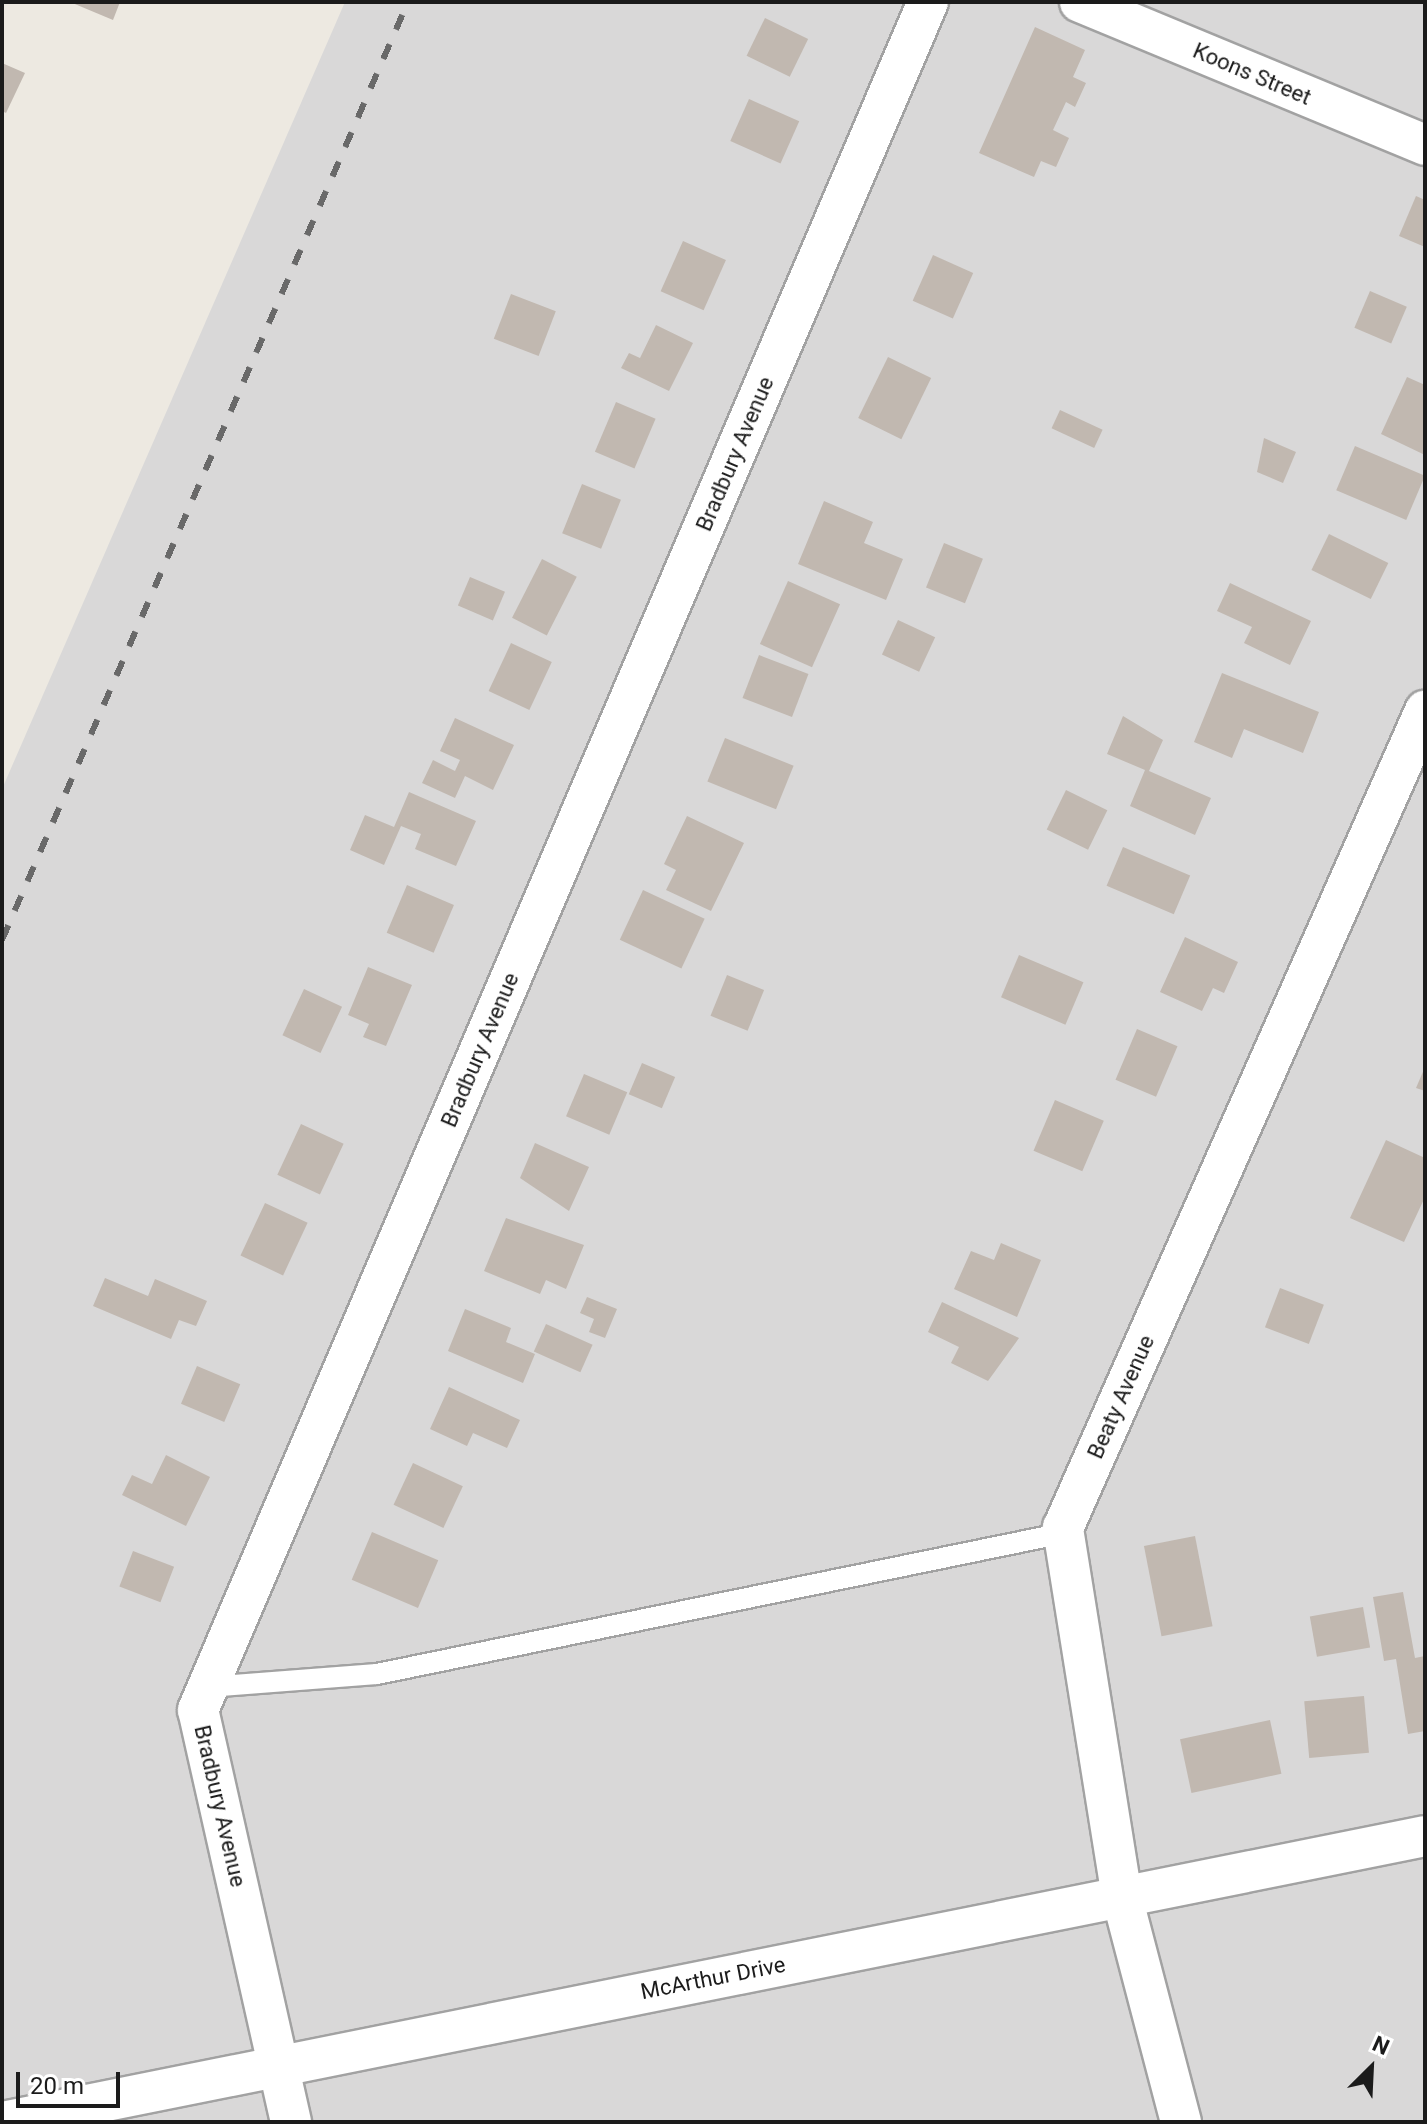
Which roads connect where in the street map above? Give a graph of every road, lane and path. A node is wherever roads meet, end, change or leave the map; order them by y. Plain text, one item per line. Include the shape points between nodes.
1 (928, 2) edge
2 (1080, 2) edge
3 (1425, 145) edge
4 (1425, 711) edge
5 (1064, 1533) junction
6 (208, 1687) junction
7 (1425, 1836) edge
8 (1122, 1897) junction
9 (281, 2064) junction
10 (2, 2122) edge
11 (291, 2122) edge
12 (1181, 2122) edge

1 - 6 street, Bradbury Avenue
2 - 3 street, Koons Street
4 - 5 street, Beaty Avenue
5 - 6 lane via 377,1674
5 - 8 street
6 - 9 street, Bradbury Avenue via 198,1710
7 - 8 street, McArthur Drive
8 - 9 street, McArthur Drive
8 - 12 street
9 - 10 street, McArthur Drive
9 - 11 street, Bradbury Avenue

